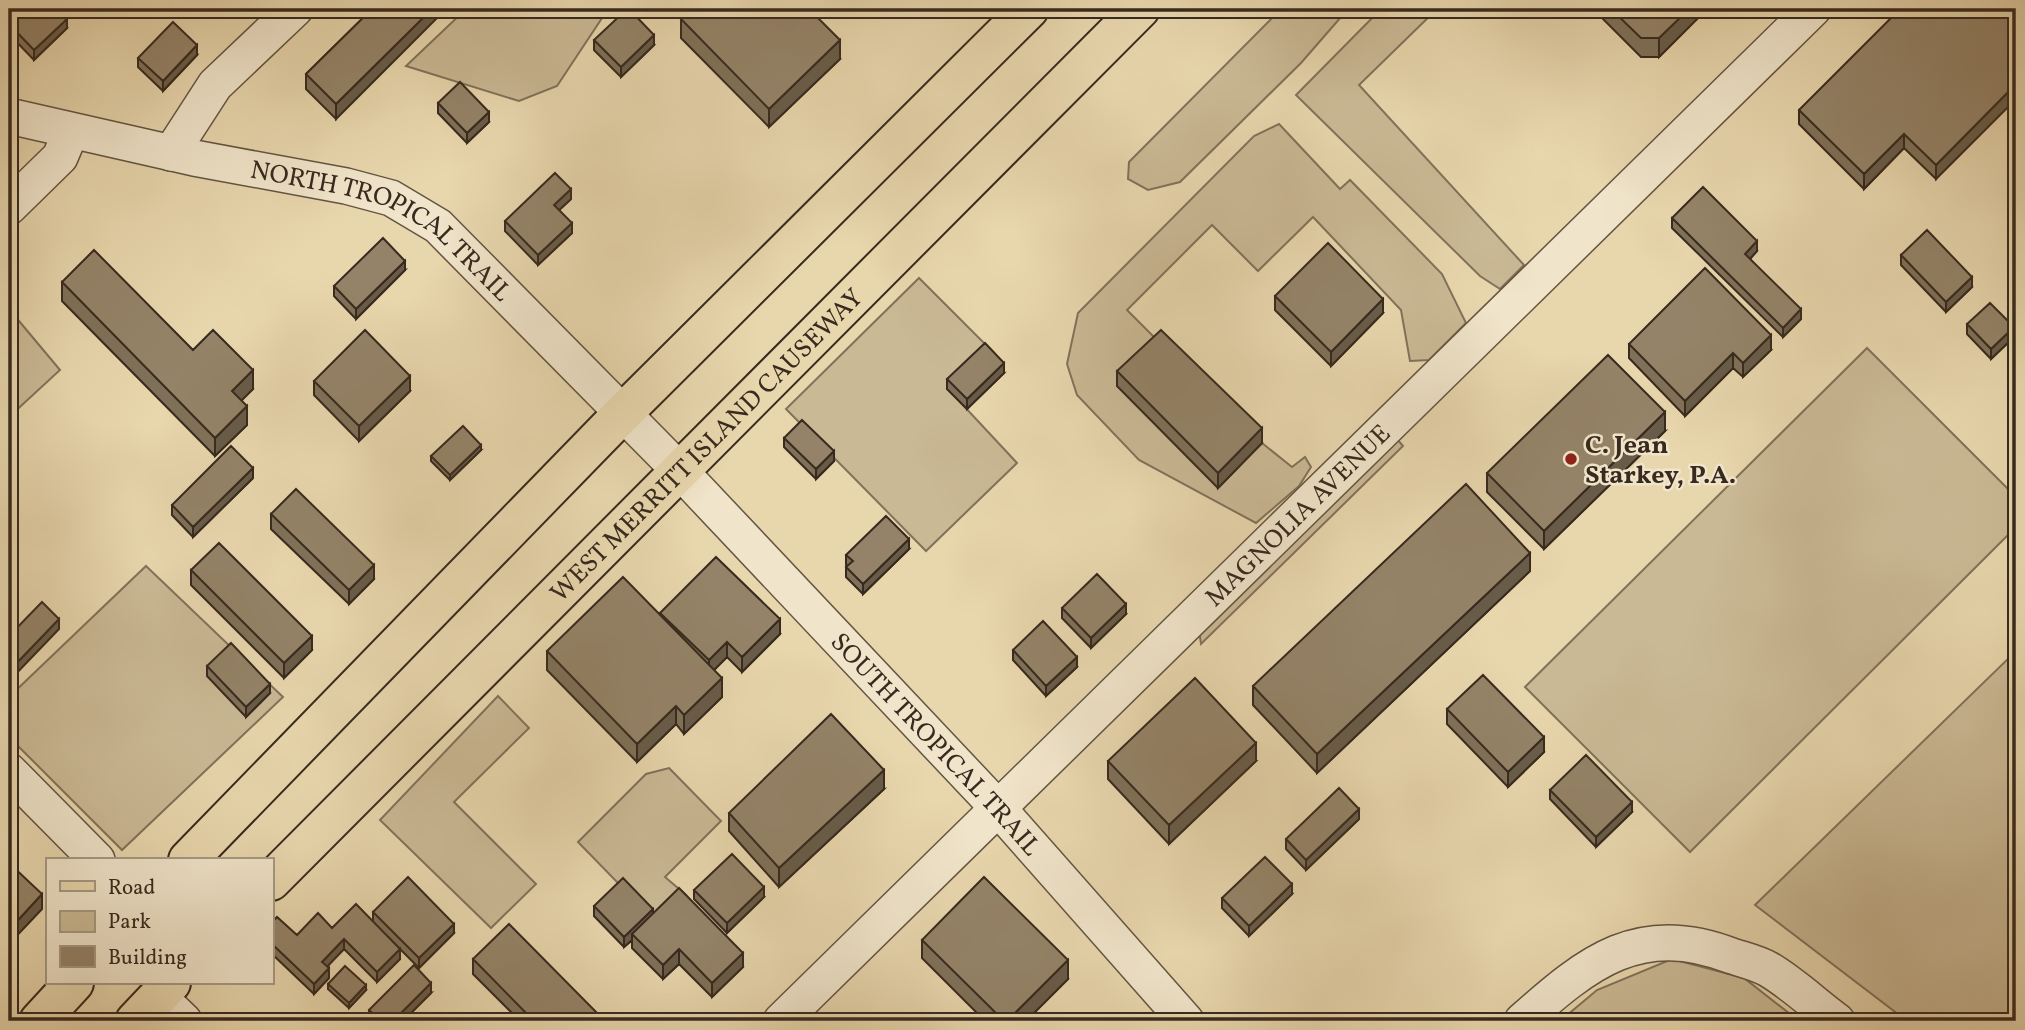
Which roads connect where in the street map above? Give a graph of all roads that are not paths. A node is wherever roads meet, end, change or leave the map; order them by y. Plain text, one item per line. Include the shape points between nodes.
1 (295, 9) edge
2 (1029, 9) edge
3 (1140, 9) edge
4 (1813, 9) edge
5 (9, 116) edge
6 (71, 131) junction
7 (171, 153) junction
8 (9, 207) edge
9 (621, 415) junction
10 (680, 471) junction
11 (9, 771) edge
12 (997, 807) junction
13 (95, 858) edge
14 (190, 858) edge
15 (273, 879) edge
16 (73, 984) edge
17 (39, 1021) edge
18 (781, 1021) edge
19 (1186, 1021) edge
20 (1522, 1021) edge
21 (1837, 1021) edge

1 - 7 street via 215,85
2 - 9 main road
3 - 10 main road, WEST MERRITT ISLAND CAUSEWAY
4 - 12 street, MAGNOLIA AVENUE
5 - 6 street, NORTH TROPICAL TRAIL
6 - 7 street, NORTH TROPICAL TRAIL
6 - 8 street via 60,157
7 - 9 street, NORTH TROPICAL TRAIL via 391,198 438,226
9 - 10 street, NORTH TROPICAL TRAIL
9 - 14 main road
10 - 12 street, SOUTH TROPICAL TRAIL
10 - 15 main road, WEST MERRITT ISLAND CAUSEWAY
11 - 13 street
12 - 18 street, MAGNOLIA AVENUE
12 - 19 street, SOUTH TROPICAL TRAIL
16 - 17 main road
20 - 21 street via 1568,980 1624,948 1674,941 1715,949 1768,969

